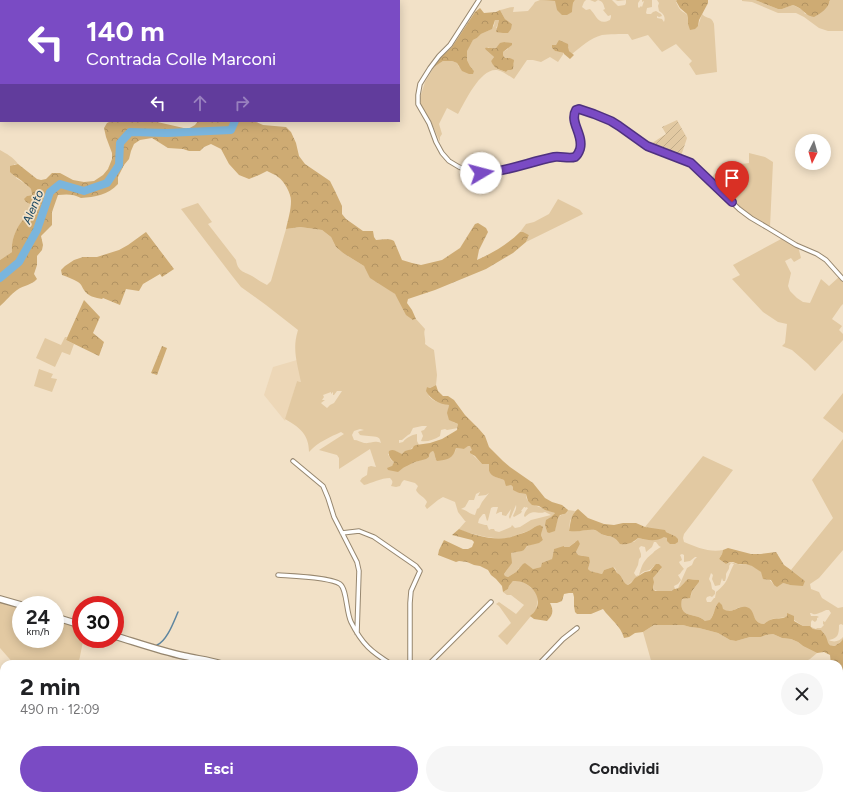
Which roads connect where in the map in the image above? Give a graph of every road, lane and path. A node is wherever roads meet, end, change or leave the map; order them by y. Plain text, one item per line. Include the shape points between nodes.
1 (479, 0) edge
2 (843, 279) edge
3 (293, 461) dead end
4 (342, 533) junction
5 (278, 575) dead end
6 (0, 599) edge
7 (12, 602) edge
8 (491, 602) dead end
9 (577, 628) dead end
10 (357, 633) junction
11 (124, 639) edge
12 (207, 660) edge
13 (385, 660) edge
14 (410, 660) edge
15 (433, 660) edge
16 (543, 660) edge

1 - 2 street via 450,45 439,56 420,84 418,104 436,142 449,161 470,171 492,173 556,157 574,157 578,155 581,140 574,120 574,113 579,109 611,121 647,146 691,163 739,209 796,245 826,260
3 - 4 street via 323,486
4 - 10 street via 358,562
4 - 14 street via 359,531 374,536 420,571 410,603
5 - 10 street via 338,582 344,591 350,620
6 - 7 street
8 - 15 street
9 - 16 street
10 - 13 street via 368,648
11 - 12 street

